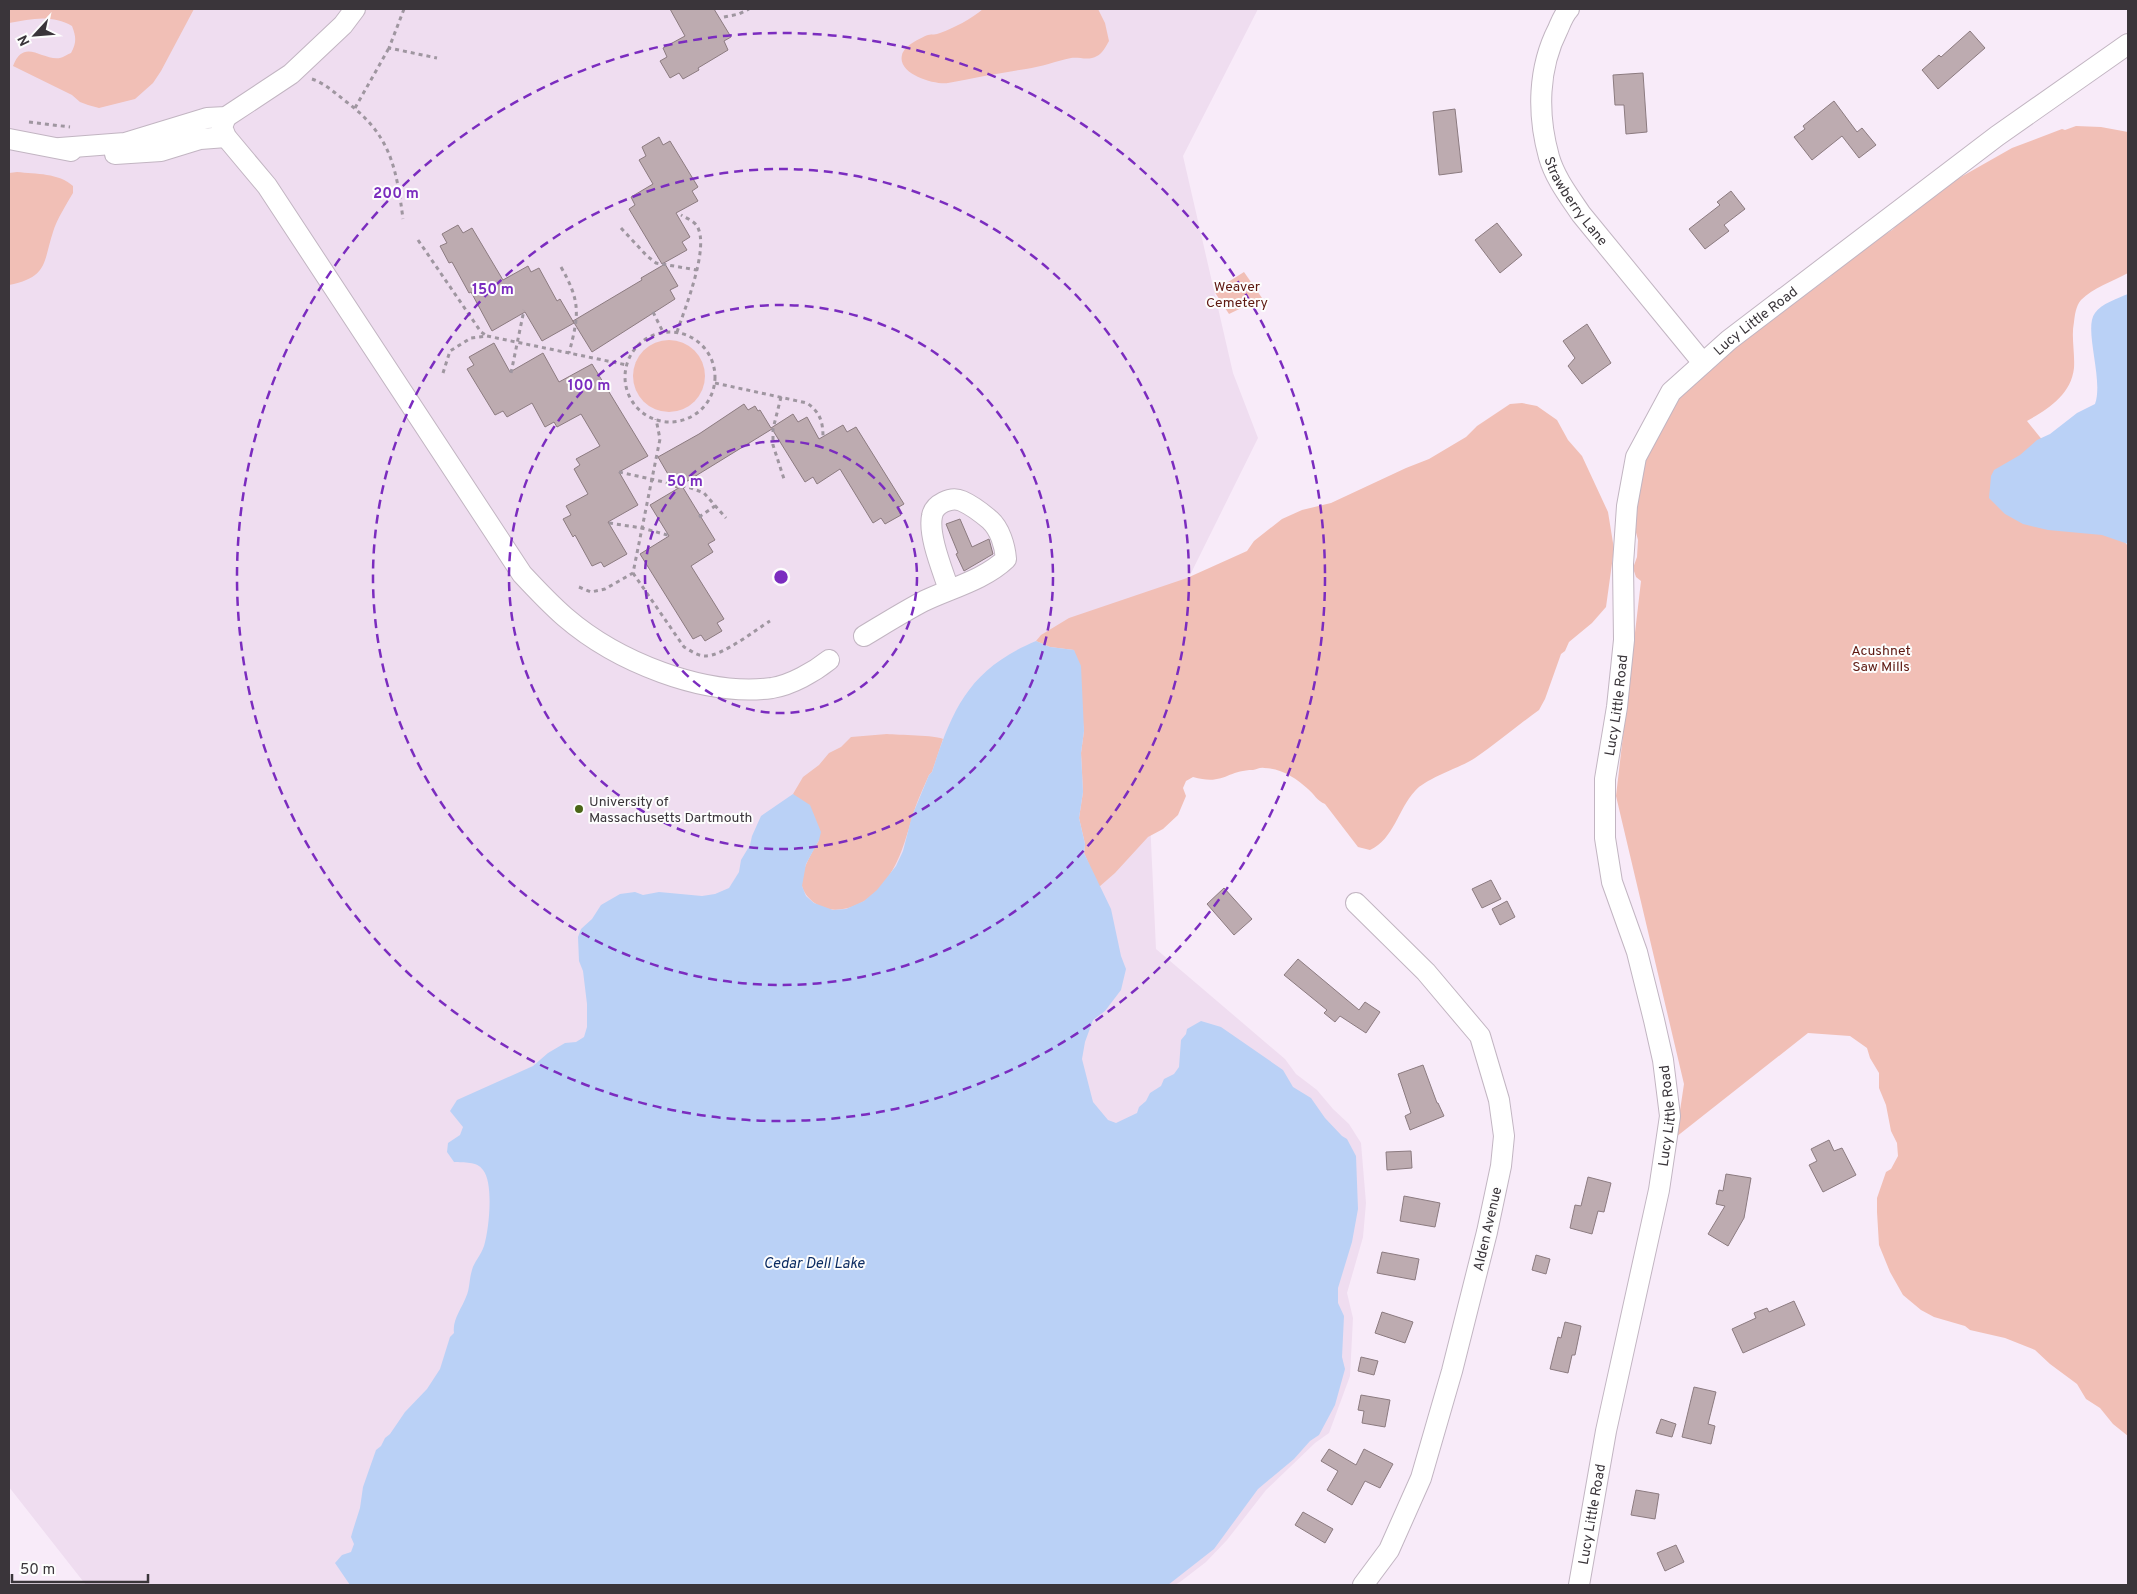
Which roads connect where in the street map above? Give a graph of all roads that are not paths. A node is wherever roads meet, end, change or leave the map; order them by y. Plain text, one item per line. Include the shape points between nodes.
1 (355, 9) edge
2 (1569, 9) edge
3 (2128, 44) edge
4 (226, 117) junction
5 (226, 137) junction
6 (9, 139) edge
7 (60, 148) junction
8 (1704, 363) junction
9 (950, 590) junction
10 (864, 636) dead end
11 (829, 660) dead end
12 (1356, 903) dead end
13 (1363, 1585) edge
14 (1578, 1585) edge

1 - 4 street via 343,25 291,74
2 - 8 street, Strawberry Lane via 1544,64 1540,96 1549,158 1581,214
3 - 8 street, Lucy Little Road via 1989,142 1729,340
4 - 5 street via 222,127
4 - 7 street via 207,118 125,143
5 - 7 street via 200,138 161,151 124,154 81,154
5 - 11 street via 267,186 522,574 566,618 630,659 670,676 741,690 773,688 797,679
6 - 7 street
8 - 14 street, Lucy Little Road via 1671,392 1636,457 1627,506 1623,564 1624,640 1605,779 1605,838 1612,882 1637,952 1654,1020 1670,1116 1659,1190 1606,1431
9 - 9 street via 932,531 932,515 938,505 950,499 961,501 992,521 1005,548 1006,559 995,570
9 - 10 street via 892,618
12 - 13 street, Alden Avenue via 1426,972 1480,1036 1499,1100 1504,1136 1487,1232 1421,1478 1389,1550

